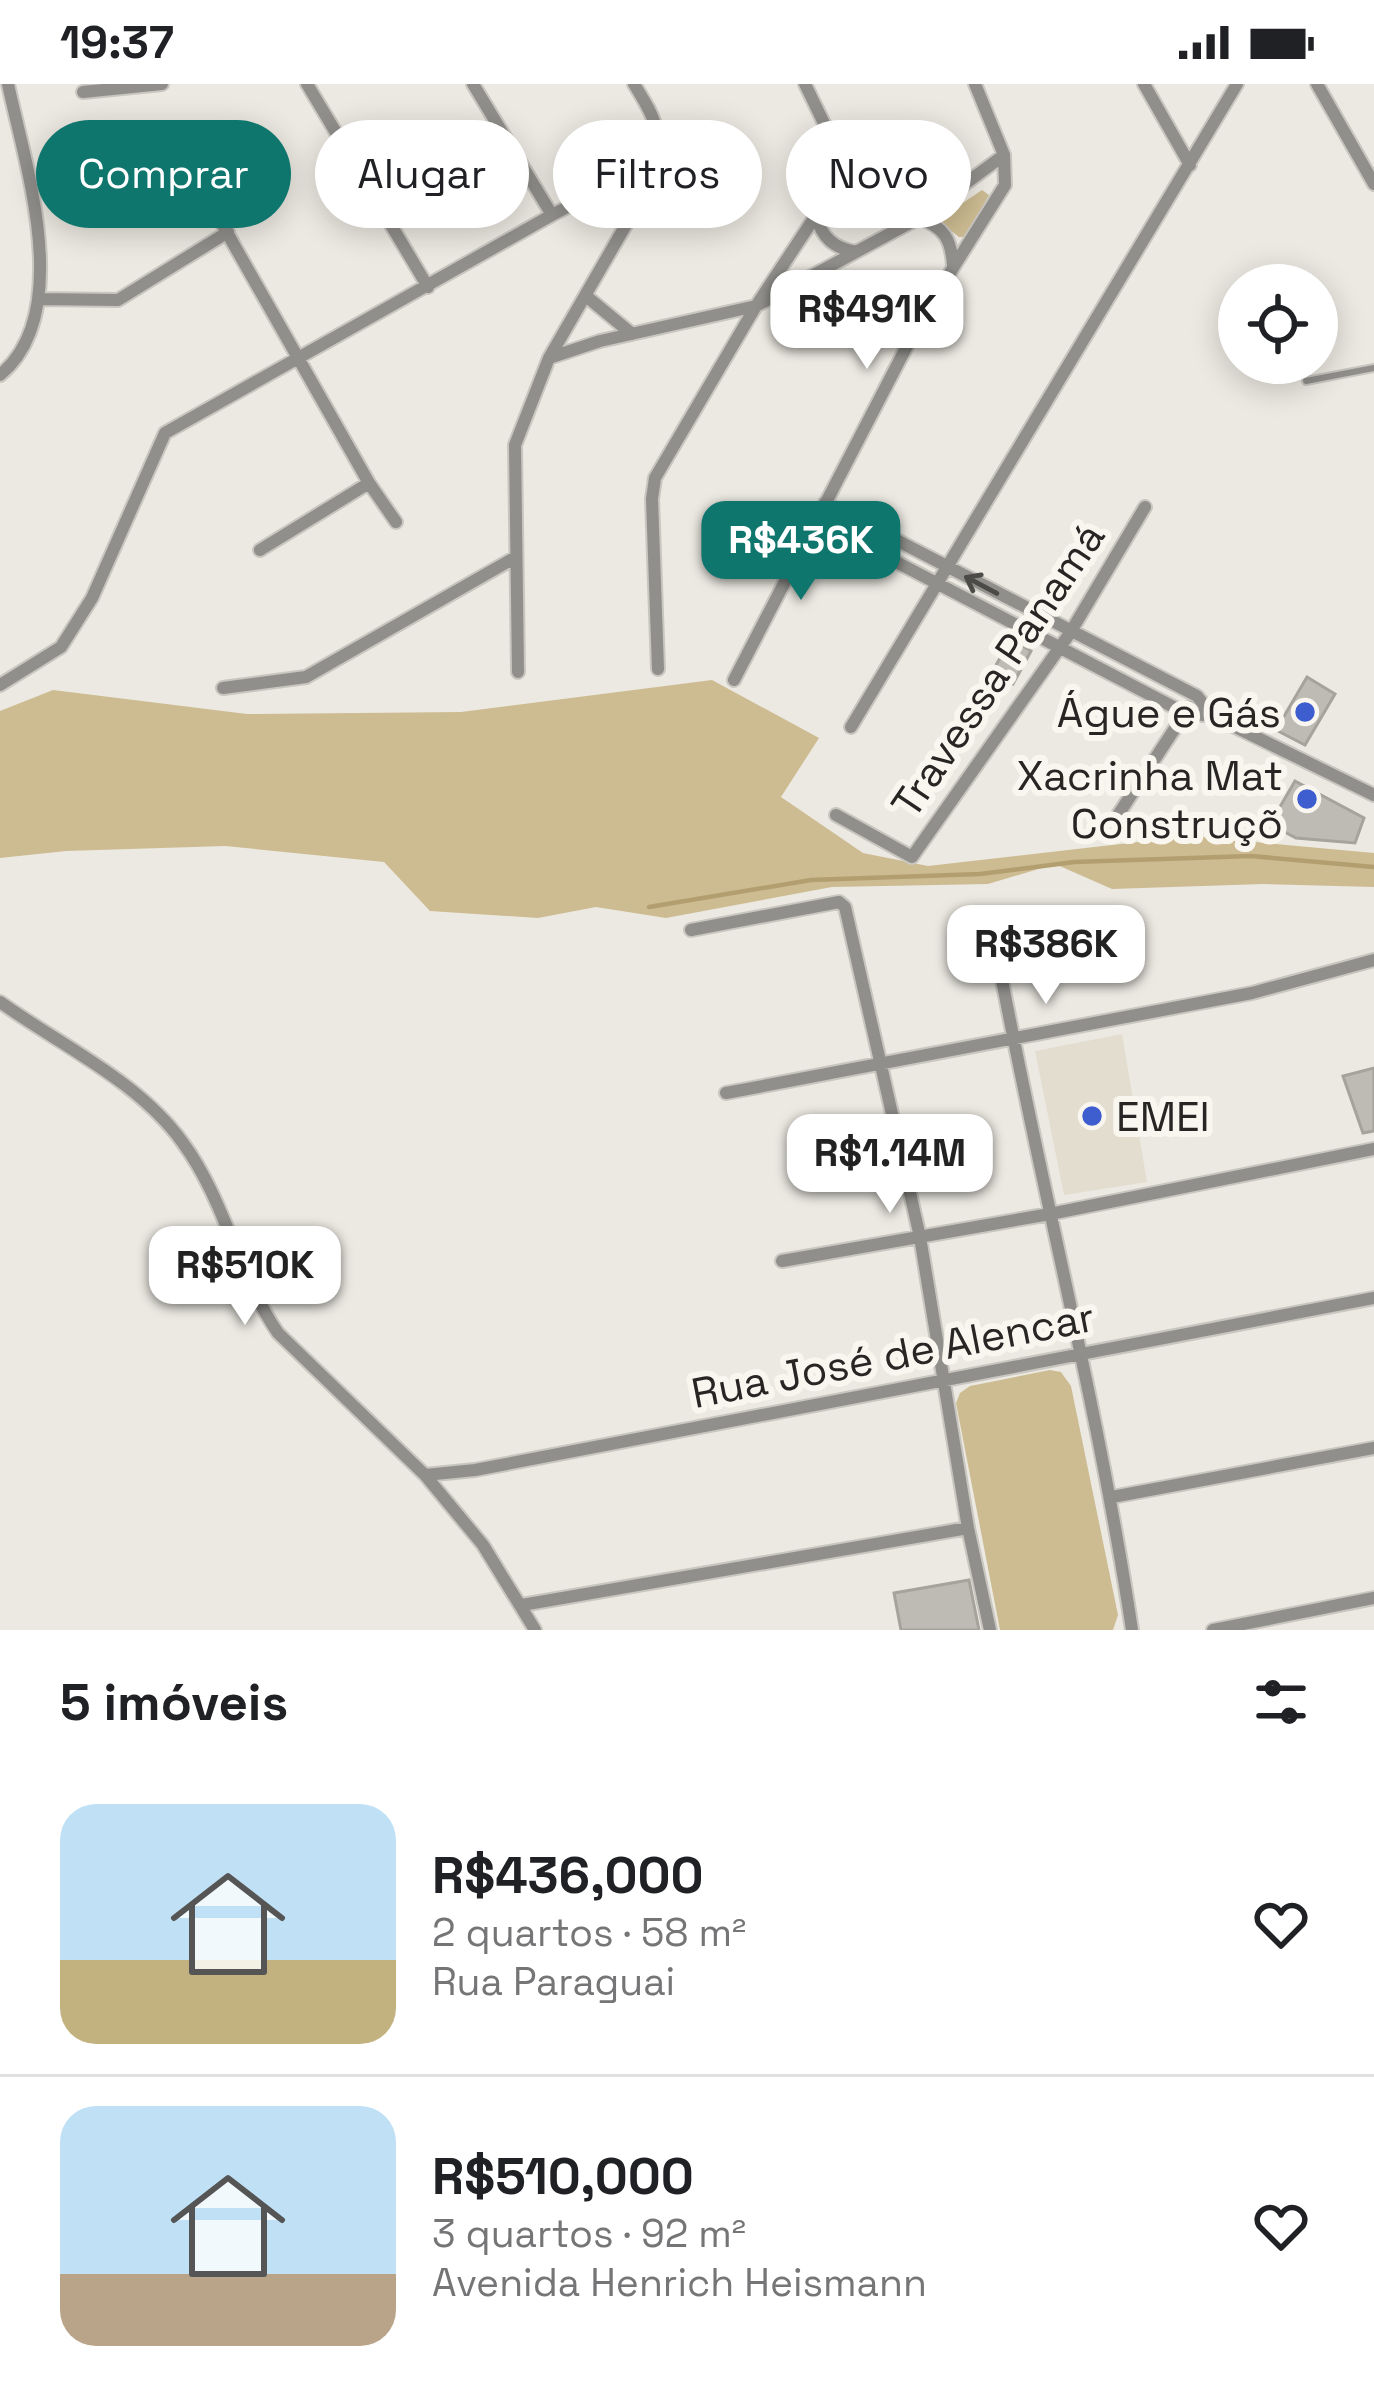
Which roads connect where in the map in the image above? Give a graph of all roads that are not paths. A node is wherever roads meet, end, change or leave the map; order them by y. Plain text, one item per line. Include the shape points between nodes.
1 (8, 84) edge
2 (162, 84) edge
3 (307, 84) edge
4 (473, 84) edge
5 (634, 84) edge
6 (805, 84) edge
7 (975, 84) edge
8 (1144, 84) edge
9 (1237, 84) edge
10 (1317, 84) edge
11 (83, 92) dead end
12 (655, 120) edge
13 (822, 120) edge
14 (1004, 155) junction
15 (1190, 164) junction
16 (971, 179) edge
17 (1374, 184) edge
18 (552, 215) joint
19 (226, 228) edge
20 (624, 228) edge
21 (808, 228) edge
22 (821, 228) edge
23 (900, 228) edge
24 (938, 228) edge
25 (228, 232) junction
26 (856, 252) junction
27 (952, 265) junction
28 (428, 286) junction
29 (586, 296) junction
30 (38, 299) junction
31 (756, 306) junction
32 (632, 334) junction
33 (549, 358) junction
34 (299, 360) junction
35 (1374, 368) edge
36 (0, 375) edge
37 (1338, 375) edge
38 (369, 483) junction
39 (825, 503) junction
40 (1145, 507) dead end
41 (816, 520) junction
42 (396, 523) dead end
43 (260, 550) dead end
44 (516, 557) junction
45 (947, 567) junction
46 (938, 583) junction
47 (1070, 633) junction
48 (1061, 646) junction
49 (1118, 657) junction
50 (658, 670) dead end
51 (518, 672) dead end
52 (1110, 673) junction
53 (734, 680) dead end
54 (0, 685) edge
55 (224, 688) dead end
56 (1197, 696) junction
57 (1185, 713) junction
58 (1214, 716) junction
59 (850, 727) dead end
60 (1374, 795) edge
61 (836, 815) dead end
62 (1116, 818) dead end
63 (991, 920) dead end
64 (691, 931) dead end
65 (1374, 960) edge
66 (0, 1002) edge
67 (1012, 1038) junction
68 (880, 1062) junction
69 (726, 1093) dead end
70 (1374, 1149) edge
71 (1050, 1214) junction
72 (920, 1238) junction
73 (782, 1261) dead end
74 (1374, 1298) edge
75 (1082, 1351) junction
76 (944, 1380) junction
77 (1374, 1448) edge
78 (425, 1475) junction
79 (1112, 1497) junction
80 (968, 1528) junction
81 (1374, 1598) edge
82 (522, 1605) junction
83 (535, 1630) edge
84 (990, 1630) edge
85 (1132, 1630) edge
86 (1213, 1630) edge

1 - 30 street via 38,226
2 - 11 street
3 - 28 street
4 - 18 street
5 - 12 street
6 - 13 street
7 - 14 street
8 - 15 street
9 - 15 street
10 - 17 street
14 - 16 street
14 - 27 street via 1005,185
15 - 45 street
18 - 28 street
19 - 25 street
20 - 29 street
21 - 31 street
22 - 26 street via 834,245
23 - 26 street
24 - 27 street via 951,243
25 - 30 street via 118,300
25 - 34 street
26 - 31 street
27 - 39 street
28 - 34 street
29 - 32 street
29 - 33 street
30 - 36 street via 31,336
31 - 32 street
31 - 50 street via 655,478
32 - 33 street
33 - 44 street via 515,445
34 - 38 street
34 - 54 street via 165,433 62,647
35 - 37 lane
38 - 42 street
38 - 43 street
39 - 41 street
39 - 45 street
40 - 47 street, Travessa Panamá
41 - 46 street
41 - 53 street
44 - 51 street
44 - 55 street via 306,677
45 - 46 street
47 -> 45 street
46 - 48 street
46 - 59 street
47 - 48 street, Travessa Panamá
47 - 49 street
48 - 52 street
48 - 61 street, Travessa Panamá via 912,856
49 - 52 street
49 - 56 street
52 - 57 street
56 - 57 street
56 - 58 street
57 - 58 street
57 - 62 street
58 - 60 street
63 - 67 street
64 - 68 street via 839,902
65 - 67 street via 1252,993
66 - 78 street via 115,1079 183,1142 278,1334
67 - 68 street
67 - 71 street
68 - 69 street
68 - 72 street
70 - 71 street
71 - 72 street
71 - 75 street
72 - 73 street
72 - 76 street
74 - 75 street, Rua José de Alencar
75 - 76 street, Rua José de Alencar
75 - 79 street
76 - 78 street, Rua José de Alencar
76 - 80 street
77 - 79 street
78 - 82 street
79 - 85 street
80 - 82 street
80 - 84 street
81 - 86 street
82 - 83 street

